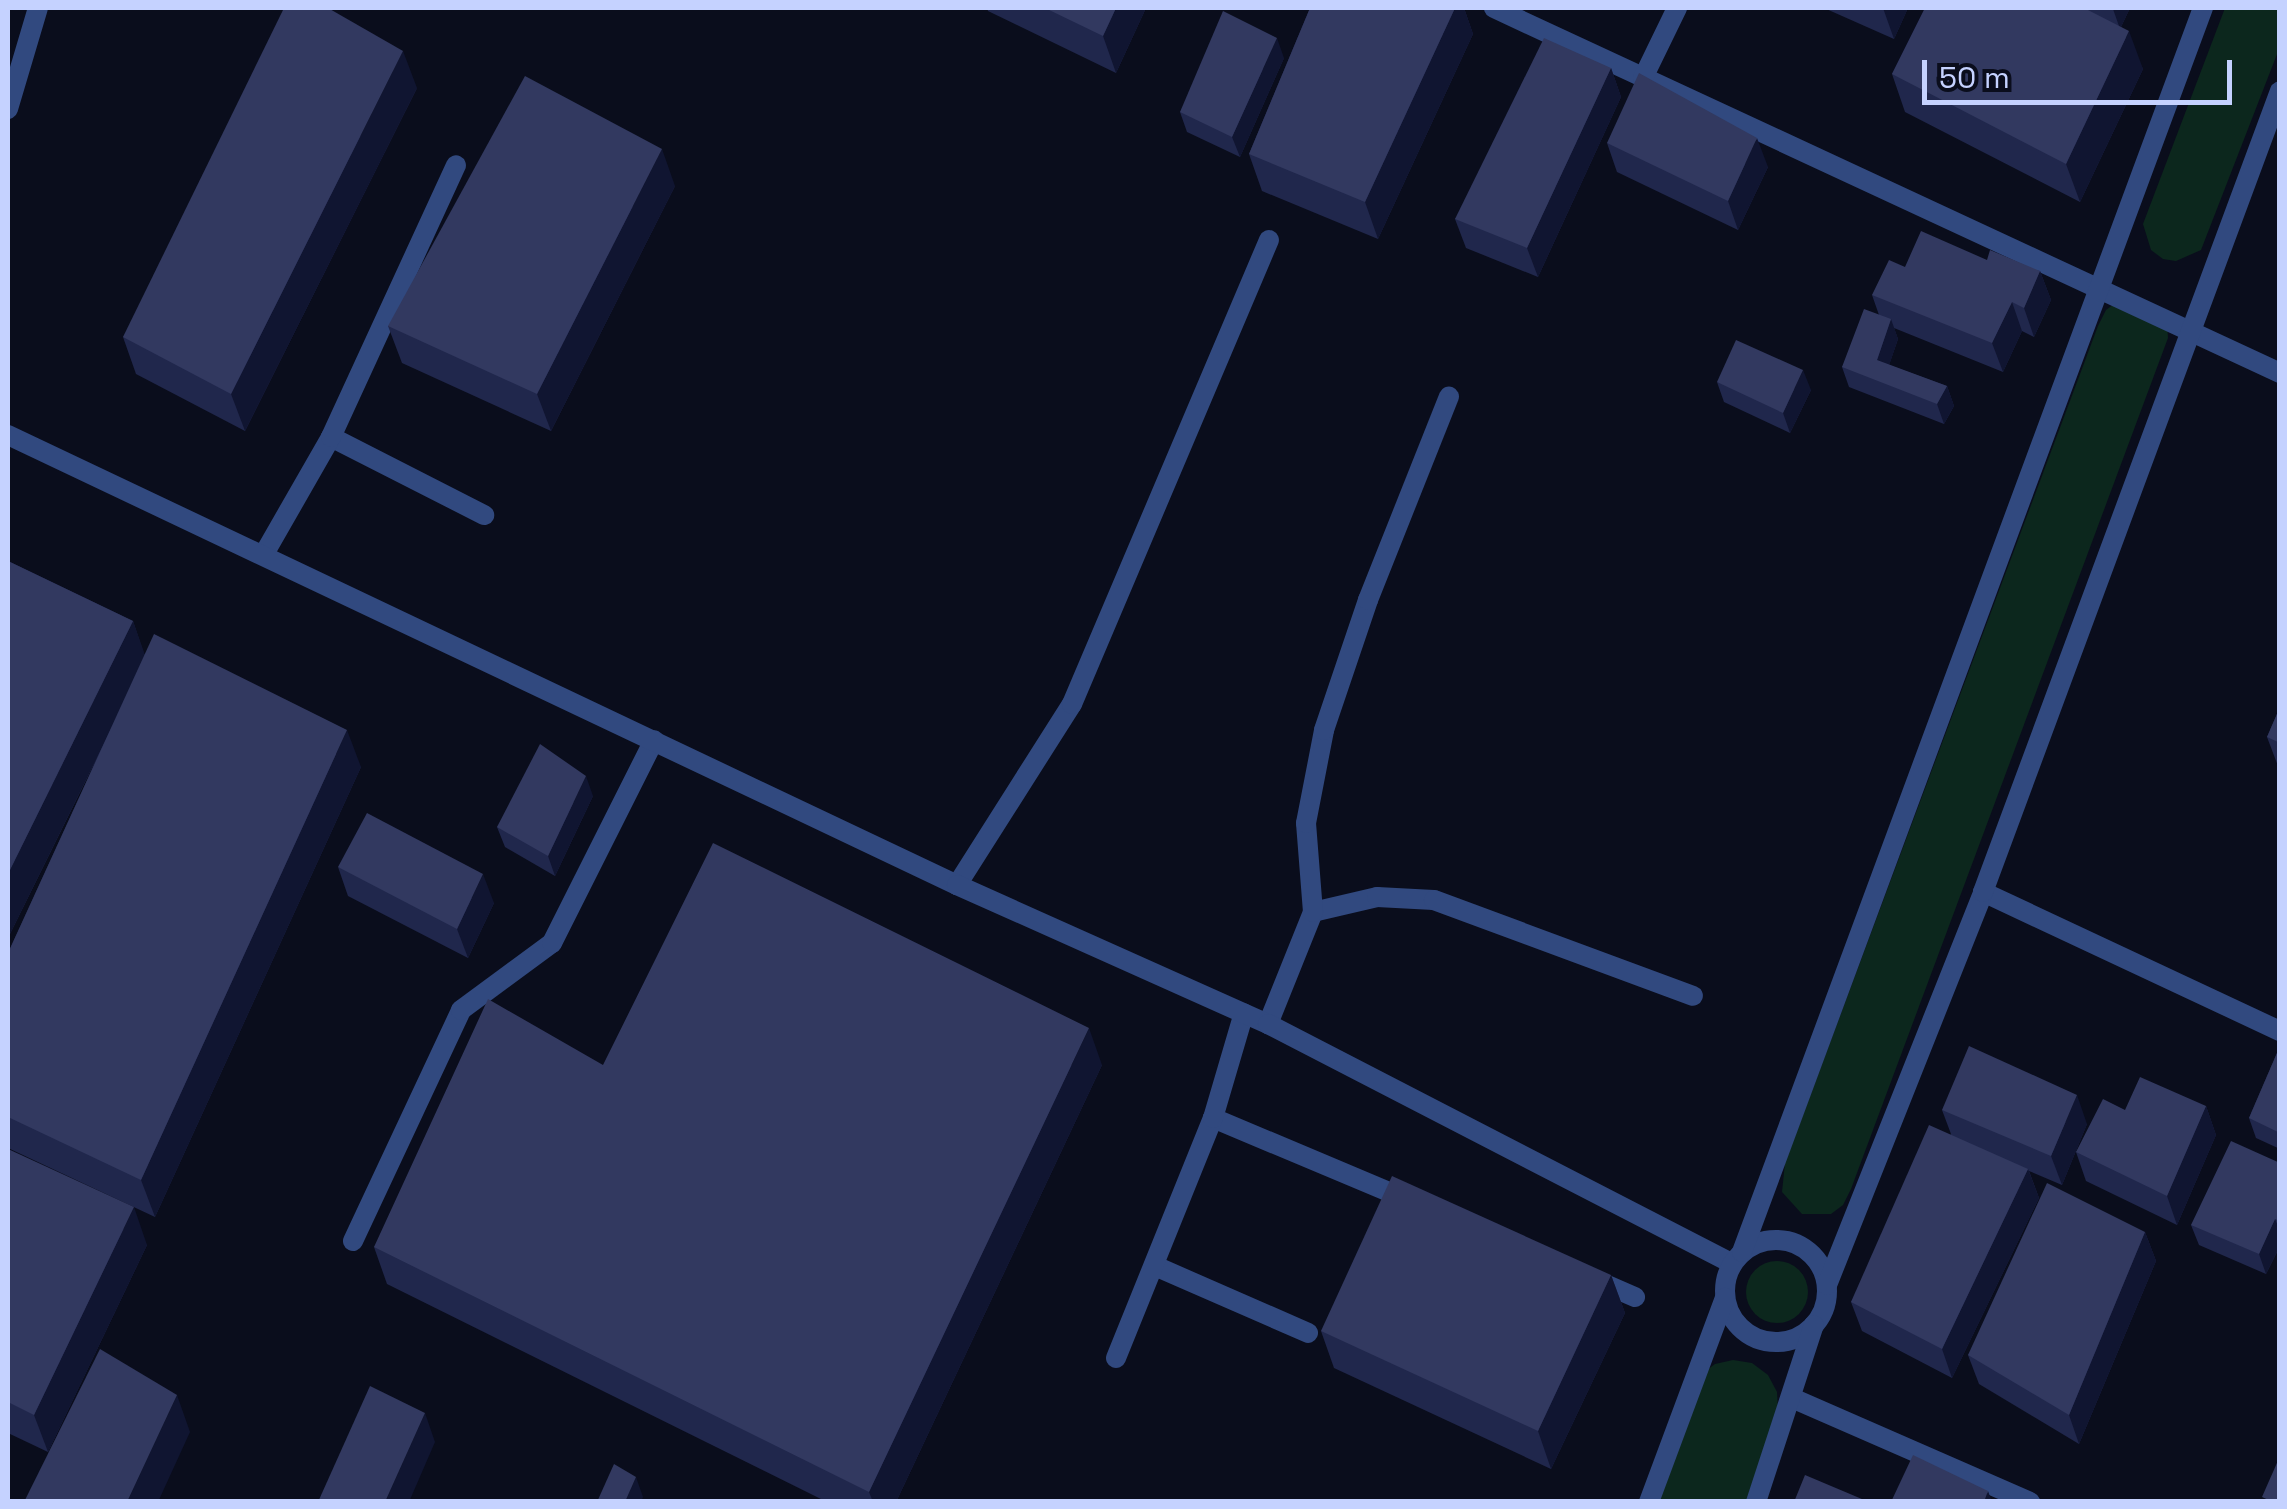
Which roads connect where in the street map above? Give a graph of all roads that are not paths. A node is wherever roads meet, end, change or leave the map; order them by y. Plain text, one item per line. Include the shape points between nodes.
1 (38, 8) edge
2 (1494, 8) edge
3 (1676, 8) edge
4 (2203, 8) edge
5 (1643, 78) junction
6 (2280, 92) edge
7 (8, 109) edge
8 (456, 165) dead end
9 (1269, 240) dead end
10 (2095, 291) junction
11 (2188, 332) junction
12 (2280, 373) edge
13 (1450, 396) dead end
14 (8, 436) edge
15 (331, 437) junction
16 (484, 515) dead end
17 (264, 554) junction
18 (654, 740) junction
19 (958, 884) junction
20 (1983, 892) junction
21 (1313, 912) junction
22 (1693, 996) dead end
23 (1244, 1013) junction
24 (1268, 1024) junction
25 (2280, 1031) edge
26 (1214, 1118) junction
27 (1426, 1208) edge
28 (353, 1241) dead end
29 (1736, 1258) junction
30 (1154, 1266) junction
31 (1566, 1267) edge
32 (1826, 1285) junction
33 (1636, 1297) dead end
34 (1725, 1298) junction
35 (1814, 1325) junction
36 (1308, 1333) dead end
37 (1116, 1358) dead end
38 (1792, 1398) junction
39 (1649, 1502) edge
40 (1756, 1502) edge
41 (2030, 1502) edge

1 - 7 street
2 - 5 street
3 - 5 street
4 - 10 street
5 - 10 street
6 - 11 street
8 - 15 street
9 - 19 street via 1072,704
10 - 11 street
10 - 29 street
11 - 12 street
11 - 20 street
13 - 21 street via 1324,730 1306,823
14 - 17 street
15 - 16 street
15 - 17 street
17 - 18 street
18 - 19 street
18 - 28 street via 552,943 461,1010
19 - 23 street
20 - 25 street
20 - 32 street
21 - 22 street via 1377,897 1434,900
21 - 24 street
23 - 24 street
23 - 26 street
24 - 29 street
26 - 27 street
26 - 30 street
29 - 32 street via 1764,1240 1788,1241 1810,1253
29 - 34 street
30 - 36 street
30 - 37 street
31 - 33 street
32 - 35 street
34 - 35 street via 1737,1324 1762,1340 1790,1340
34 - 39 street
35 - 38 street
38 - 40 street
38 - 41 street

